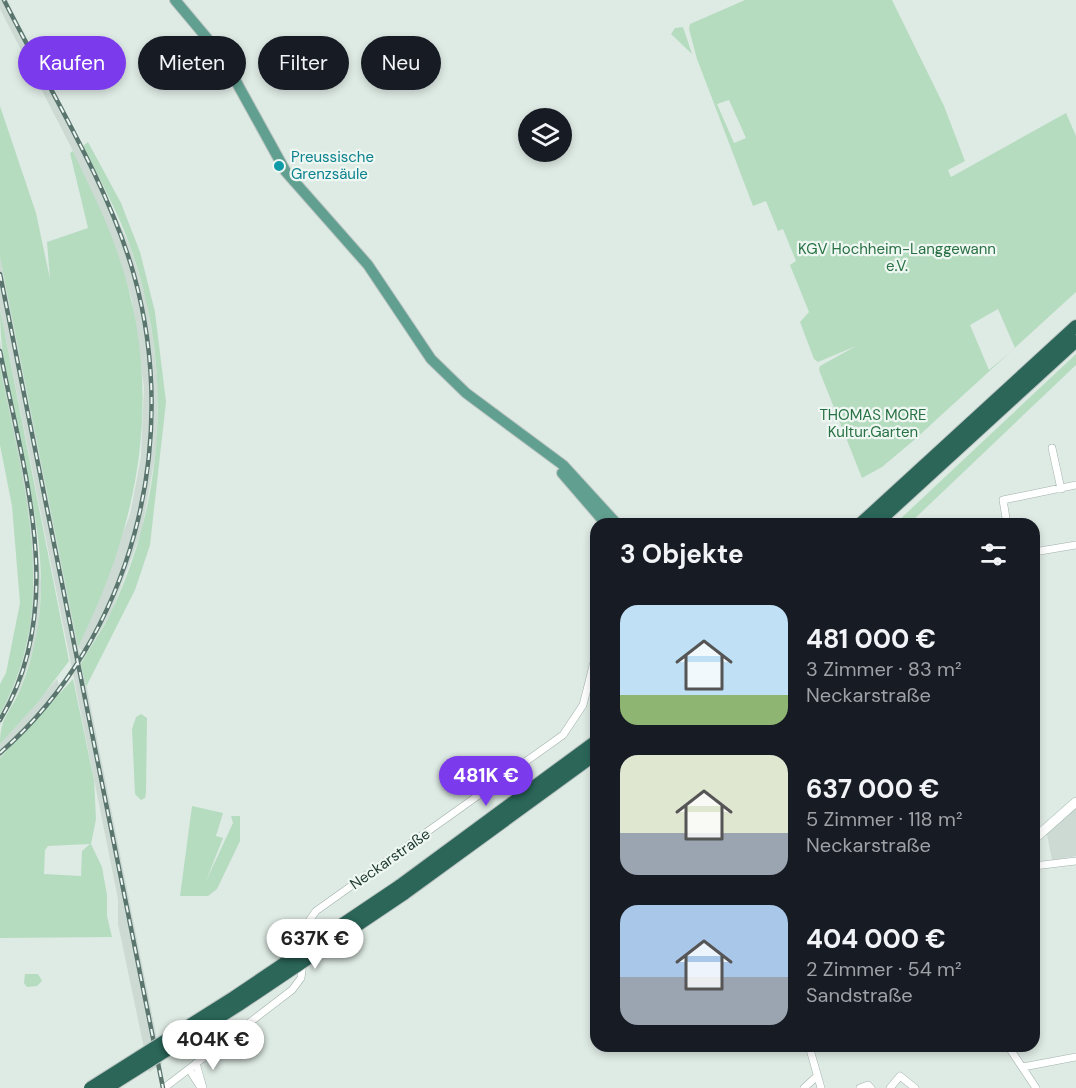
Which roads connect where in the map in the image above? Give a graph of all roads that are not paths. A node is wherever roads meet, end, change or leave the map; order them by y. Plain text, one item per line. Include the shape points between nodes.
1 (175, 0) edge
2 (1076, 326) edge
3 (1076, 341) edge
4 (532, 443) junction
5 (1052, 448) dead end
6 (1076, 485) edge
7 (1061, 489) junction
8 (886, 501) junction
9 (601, 518) edge
10 (612, 518) edge
11 (859, 518) edge
12 (867, 518) edge
13 (883, 518) edge
14 (1006, 518) edge
15 (1076, 545) edge
16 (1040, 551) edge
17 (590, 678) edge
18 (590, 746) edge
19 (590, 758) edge
20 (1076, 793) edge
21 (1076, 802) edge
22 (1040, 826) edge
23 (1040, 834) edge
24 (1076, 861) edge
25 (1040, 865) edge
26 (401, 890) junction
27 (810, 1052) edge
28 (1012, 1052) edge
29 (1076, 1058) edge
30 (196, 1063) junction
31 (1023, 1067) junction
32 (189, 1069) junction
33 (816, 1077) junction
34 (90, 1088) edge
35 (107, 1088) edge
36 (164, 1088) edge
37 (202, 1088) edge
38 (804, 1088) edge
39 (821, 1088) edge
40 (860, 1088) edge
41 (871, 1088) edge
42 (890, 1088) edge
43 (915, 1088) edge
44 (1036, 1088) edge

1 - 4 main road via 222,56 276,156 302,192 368,265 431,359 466,393
2 - 8 highway
3 - 13 highway
4 - 9 main road
4 - 10 main road via 570,472
5 - 7 street
6 - 7 street
7 - 14 street via 1003,500
8 - 11 highway
8 - 12 highway
15 - 16 street
17 - 30 street, Neckarstraße via 583,705 563,735 316,911 304,928 302,972 296,986
18 - 26 highway
19 - 26 highway
20 - 22 main road
21 - 23 main road
24 - 25 street
26 - 34 highway, bridge
26 - 35 highway, bridge via 248,999
27 - 33 street
28 - 31 street
29 - 31 street
30 - 32 street, Neckarstraße
30 - 37 street
31 - 44 street
32 - 36 street, Neckarstraße
32 - 37 street
33 - 38 street
33 - 39 street
40 - 41 street
42 - 43 street via 900,1076

